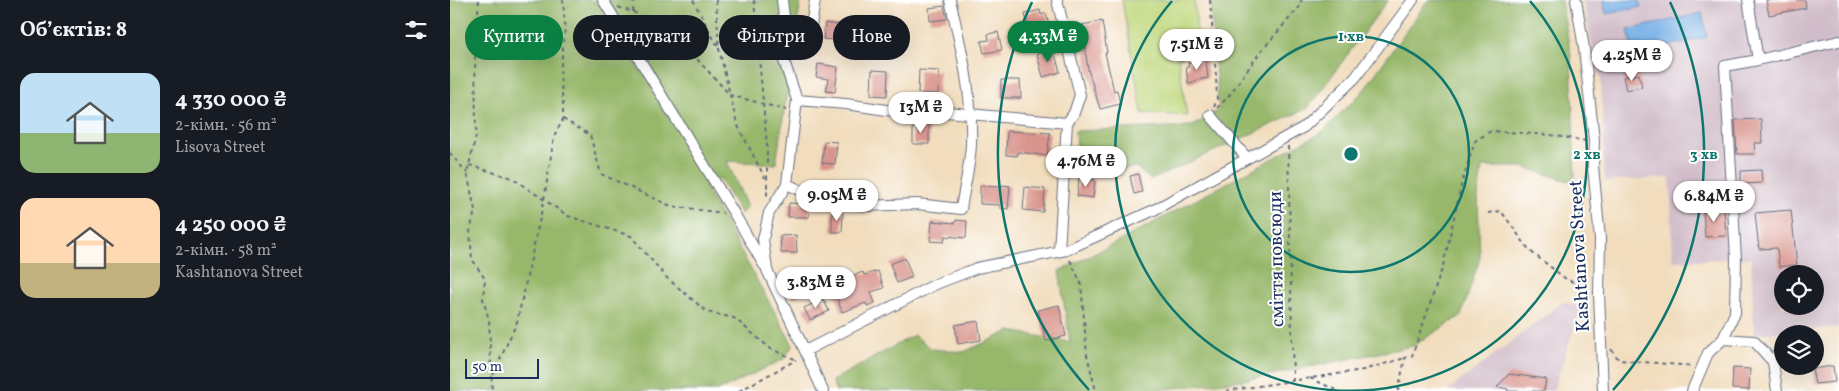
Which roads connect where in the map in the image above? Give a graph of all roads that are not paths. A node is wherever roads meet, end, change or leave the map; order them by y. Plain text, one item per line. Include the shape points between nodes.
1 (782, 0) edge
2 (815, 0) edge
3 (950, 0) edge
4 (1057, 0) edge
5 (1413, 0) edge
6 (1576, 0) edge
7 (1748, 0) edge
8 (603, 1) edge
9 (784, 15) edge
10 (813, 15) edge
11 (1839, 41) edge
12 (784, 60) edge
13 (1758, 60) junction
14 (797, 100) junction
15 (969, 114) junction
16 (1210, 115) road end
17 (1067, 123) junction
18 (1247, 158) junction
19 (787, 184) junction
20 (1063, 251) junction
21 (767, 270) junction
22 (1723, 339) junction
23 (805, 351) junction
24 (1774, 359) edge
25 (1772, 362) junction
26 (823, 391) edge
27 (1604, 391) edge
28 (1692, 391) edge
29 (1777, 391) edge

1 - 9 street
2 - 10 street
3 - 15 street
4 - 17 street via 1080,95
5 - 18 street via 1355,78 1304,127
6 - 27 street, Kashtanova Street via 1594,140
7 - 13 street
8 - 21 street
11 - 13 street
12 - 14 street
13 - 22 street via 1725,66 1736,259 1735,313
14 - 15 street via 900,112
14 - 19 street
15 - 17 street
15 - 19 street via 971,144 961,209 918,204 865,206 808,194
16 - 18 street
17 - 20 street
18 - 20 street via 1154,210
19 - 21 street via 768,213 763,239
20 - 23 street via 976,268 936,284
21 - 23 street
22 - 25 street via 1754,341
22 - 28 street via 1708,353
23 - 26 street
24 - 25 street
25 - 29 street

